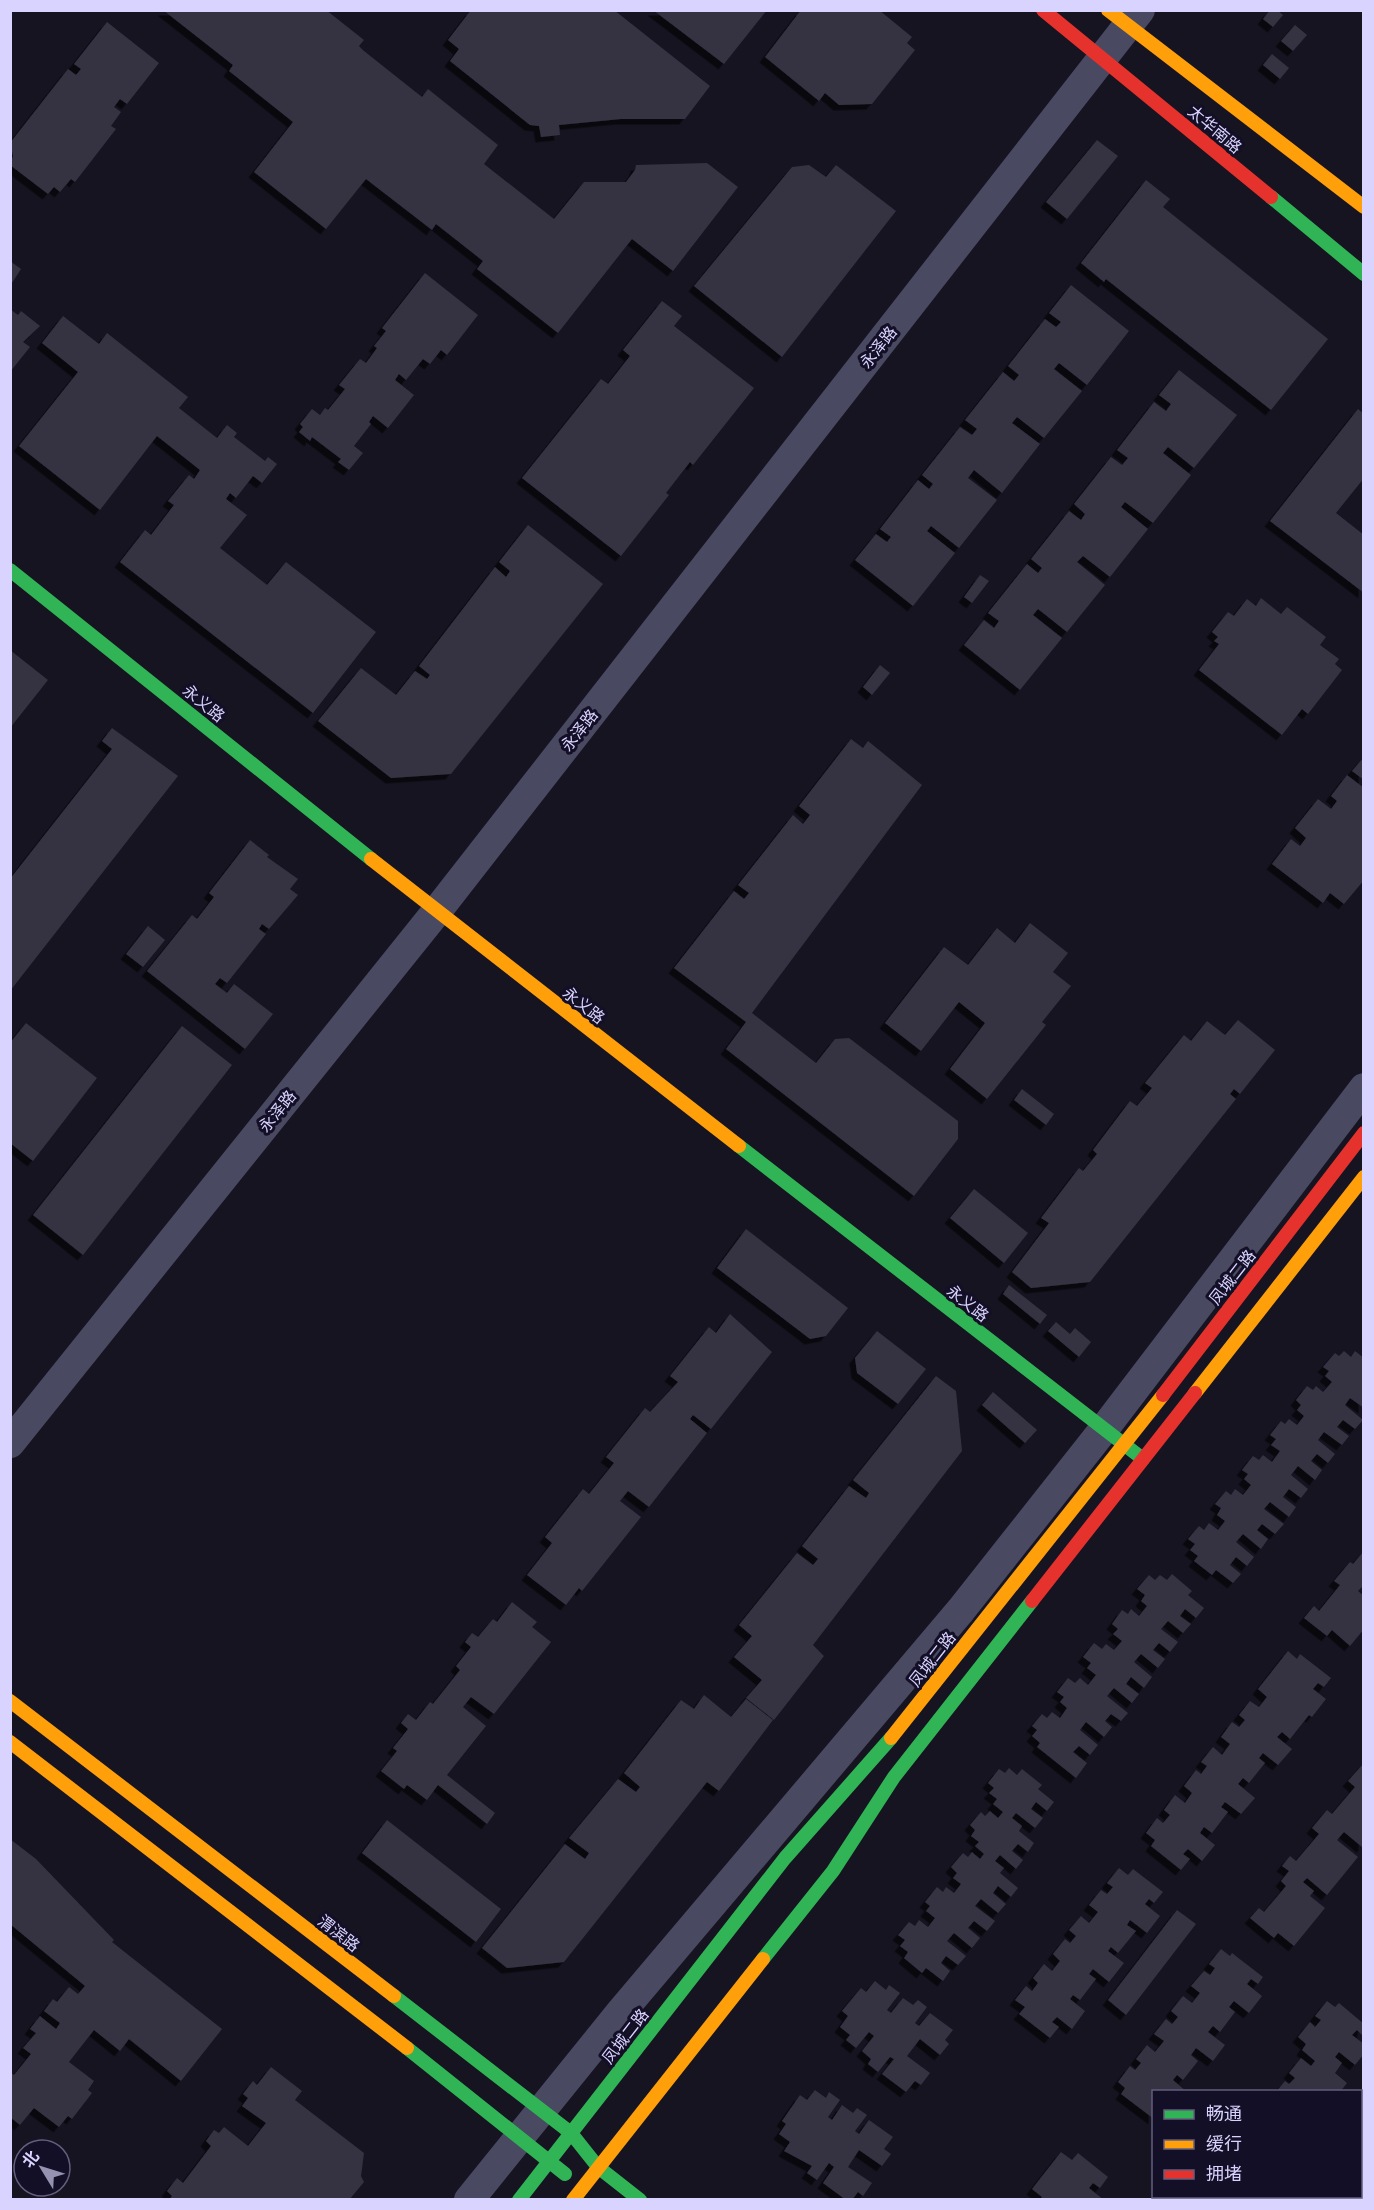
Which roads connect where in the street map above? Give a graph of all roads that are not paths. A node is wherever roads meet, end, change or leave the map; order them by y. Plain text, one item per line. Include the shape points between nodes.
1 (1043, 10) edge
2 (1125, 16) edge
3 (1104, 58) junction
4 (1364, 207) edge
5 (1364, 274) edge
6 (10, 570) edge
7 (437, 911) junction
8 (1364, 1088) edge
9 (1364, 1133) edge
10 (1364, 1177) edge
11 (1114, 1437) junction
12 (10, 1443) edge
13 (1143, 1459) junction
14 (10, 1701) edge
15 (10, 1742) edge
16 (543, 2110) junction
17 (571, 2133) junction
18 (520, 2139) junction
19 (550, 2161) junction
20 (598, 2167) junction
21 (577, 2194) edge
22 (469, 2199) edge
23 (519, 2199) edge
24 (596, 2199) edge
25 (640, 2199) edge

1 - 3 main road, 太华南路
2 - 3 street, 永泽路
2 - 4 main road, 太华南路
3 - 5 main road, 太华南路
3 - 7 street, 永泽路
6 - 7 main road, 永义路
7 - 11 main road, 永义路
7 - 12 street, 永泽路
8 - 11 street
9 - 11 main road, 凤城二路
10 - 13 main road
11 - 13 main road, 永义路
11 - 16 street via 961,1610 620,2013
11 - 17 main road, 凤城二路 via 894,1735 785,1858
13 - 20 main road via 894,1777 833,1871
14 - 16 main road, 渭滨路
15 - 18 main road
16 - 17 main road, 渭滨路
16 - 18 street
17 - 19 main road, 凤城二路
17 - 20 main road, 渭滨路
18 - 19 main road
18 - 22 street
19 - 21 main road
19 - 23 main road, 凤城二路
20 - 21 main road
20 - 25 main road, 渭滨路
21 - 24 main road

